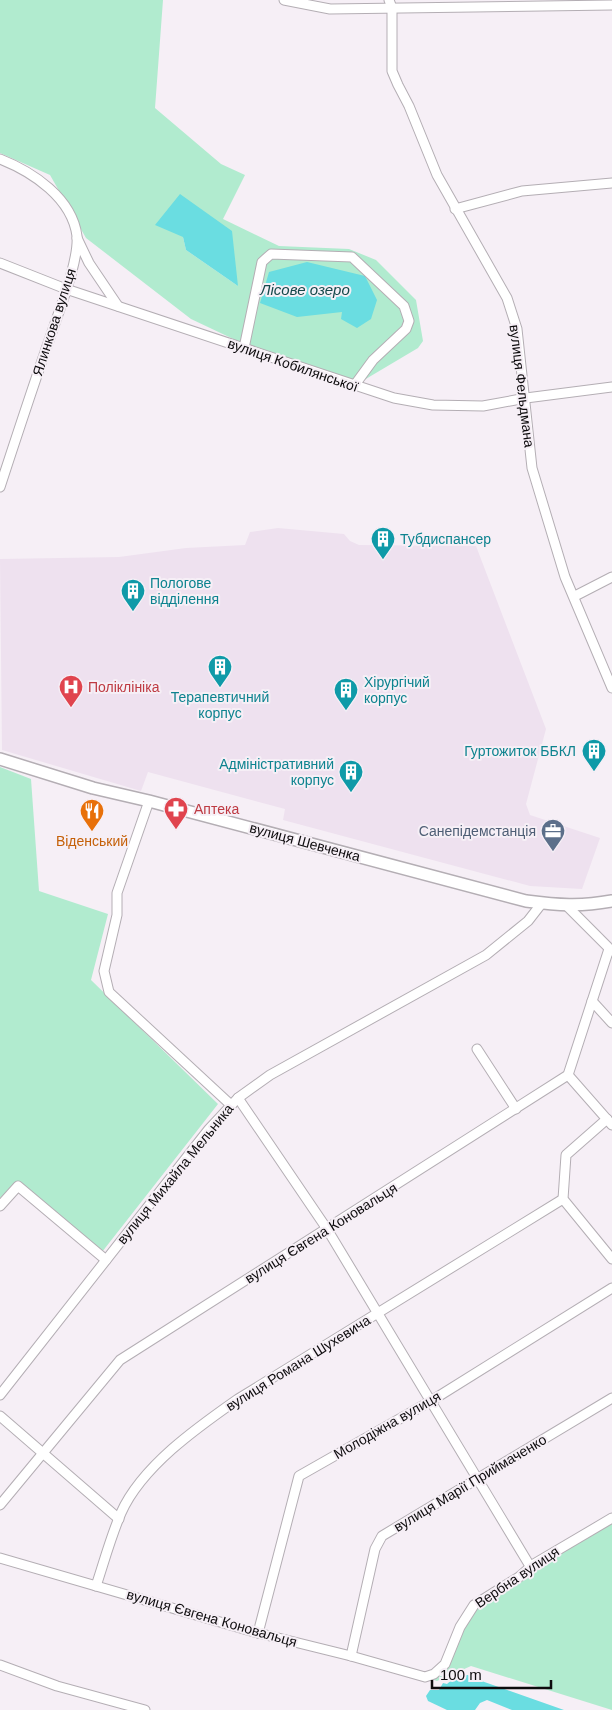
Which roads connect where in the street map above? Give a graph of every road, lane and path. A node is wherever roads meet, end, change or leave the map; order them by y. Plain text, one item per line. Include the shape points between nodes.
1 (284, 0) edge
2 (391, 4) edge
3 (612, 5) edge
4 (0, 160) edge
5 (612, 183) edge
6 (455, 209) junction
7 (77, 238) junction
8 (0, 263) edge
9 (66, 289) junction
10 (118, 306) junction
11 (244, 348) junction
12 (354, 386) junction
13 (612, 388) edge
14 (526, 398) junction
15 (0, 486) edge
16 (612, 577) edge
17 (575, 596) junction
18 (612, 688) edge
19 (0, 759) edge
20 (149, 801) junction
21 (612, 901) edge
22 (542, 903) junction
23 (567, 906) junction
24 (610, 950) edge
25 (592, 1001) junction
26 (612, 1023) edge
27 (477, 1049) dead end
28 (568, 1075) junction
29 (238, 1098) junction
30 (230, 1105) junction
31 (516, 1109) junction
32 (609, 1122) edge
33 (563, 1199) junction
34 (0, 1206) edge
35 (327, 1229) junction
36 (612, 1259) edge
37 (106, 1260) junction
38 (612, 1288) edge
39 (377, 1314) junction
40 (0, 1395) edge
41 (612, 1398) edge
42 (431, 1401) junction
43 (0, 1416) edge
44 (42, 1454) junction
45 (477, 1479) junction
46 (0, 1505) edge
47 (612, 1518) edge
48 (119, 1519) junction
49 (0, 1558) edge
50 (530, 1566) junction
51 (96, 1586) junction
52 (258, 1633) junction
53 (351, 1656) junction
54 (0, 1664) edge
55 (425, 1677) joint
56 (144, 1710) edge

1 - 2 street via 330,9
2 - 3 street
2 - 6 street, вулиця Фельдмана via 392,71 436,175
4 - 7 street via 34,175 57,196 72,219
5 - 6 street via 522,191
6 - 14 street, вулиця Фельдмана via 472,233 507,298 517,329
7 - 9 street, Ялинкова вулиця
7 - 10 street via 89,263
8 - 9 street, вулиця Кобилянської
9 - 10 street, вулиця Кобилянської
9 - 15 street, Ялинкова вулиця
10 - 11 street, вулиця Кобилянської
11 - 12 street, вулиця Кобилянської
11 - 12 street via 264,257 271,254 352,257 404,306 409,321 406,329 373,360
12 - 14 street, вулиця Кобилянської via 432,405 483,406
13 - 14 street, вулиця Кобилянської
14 - 17 street, вулиця Фельдмана via 532,468 565,577
16 - 17 street
17 - 18 street, вулиця Фельдмана
19 - 20 street, вулиця Шевченка via 76,784
20 - 22 street, вулиця Шевченка
20 - 30 street via 116,893 117,915 104,972 109,992
21 - 23 street, вулиця Шевченка
22 - 23 street, вулиця Шевченка
22 - 29 street, вулиця Михайла Мельника via 528,921 486,955 270,1075
23 - 24 street
24 - 25 street
25 - 26 street
25 - 28 street
27 - 31 street
28 - 31 street, вулиця Євгена Коновальця
28 - 32 street
29 - 30 street, вулиця Михайла Мельника
29 - 35 street
30 - 37 street, вулиця Михайла Мельника
31 - 35 street, вулиця Євгена Коновальця
32 - 33 street via 566,1155
33 - 36 street
33 - 39 street, вулиця Романа Шухевича
34 - 37 street via 18,1186
35 - 39 street
35 - 44 street, вулиця Євгена Коновальця via 120,1360
37 - 40 street, вулиця Михайла Мельника
38 - 42 street, Молодіжна вулиця
39 - 42 street
39 - 48 street, вулиця Романа Шухевича via 195,1429 139,1485
41 - 45 street, вулиця Марії Приймаченко
42 - 45 street
42 - 52 street, Молодіжна вулиця via 299,1476
43 - 44 street
44 - 46 street, вулиця Євгена Коновальця
44 - 48 street
45 - 50 street
45 - 53 street, вулиця Марії Приймаченко via 382,1536 375,1549
47 - 50 street, Вербна вулиця
48 - 51 street, вулиця Романа Шухевича
49 - 51 street, вулиця Євгена Коновальця
50 - 55 street, Вербна вулиця via 519,1577 474,1605 460,1627 446,1664
51 - 52 street, вулиця Євгена Коновальця
52 - 53 street, вулиця Євгена Коновальця
53 - 55 street, вулиця Євгена Коновальця
54 - 56 street via 57,1686

